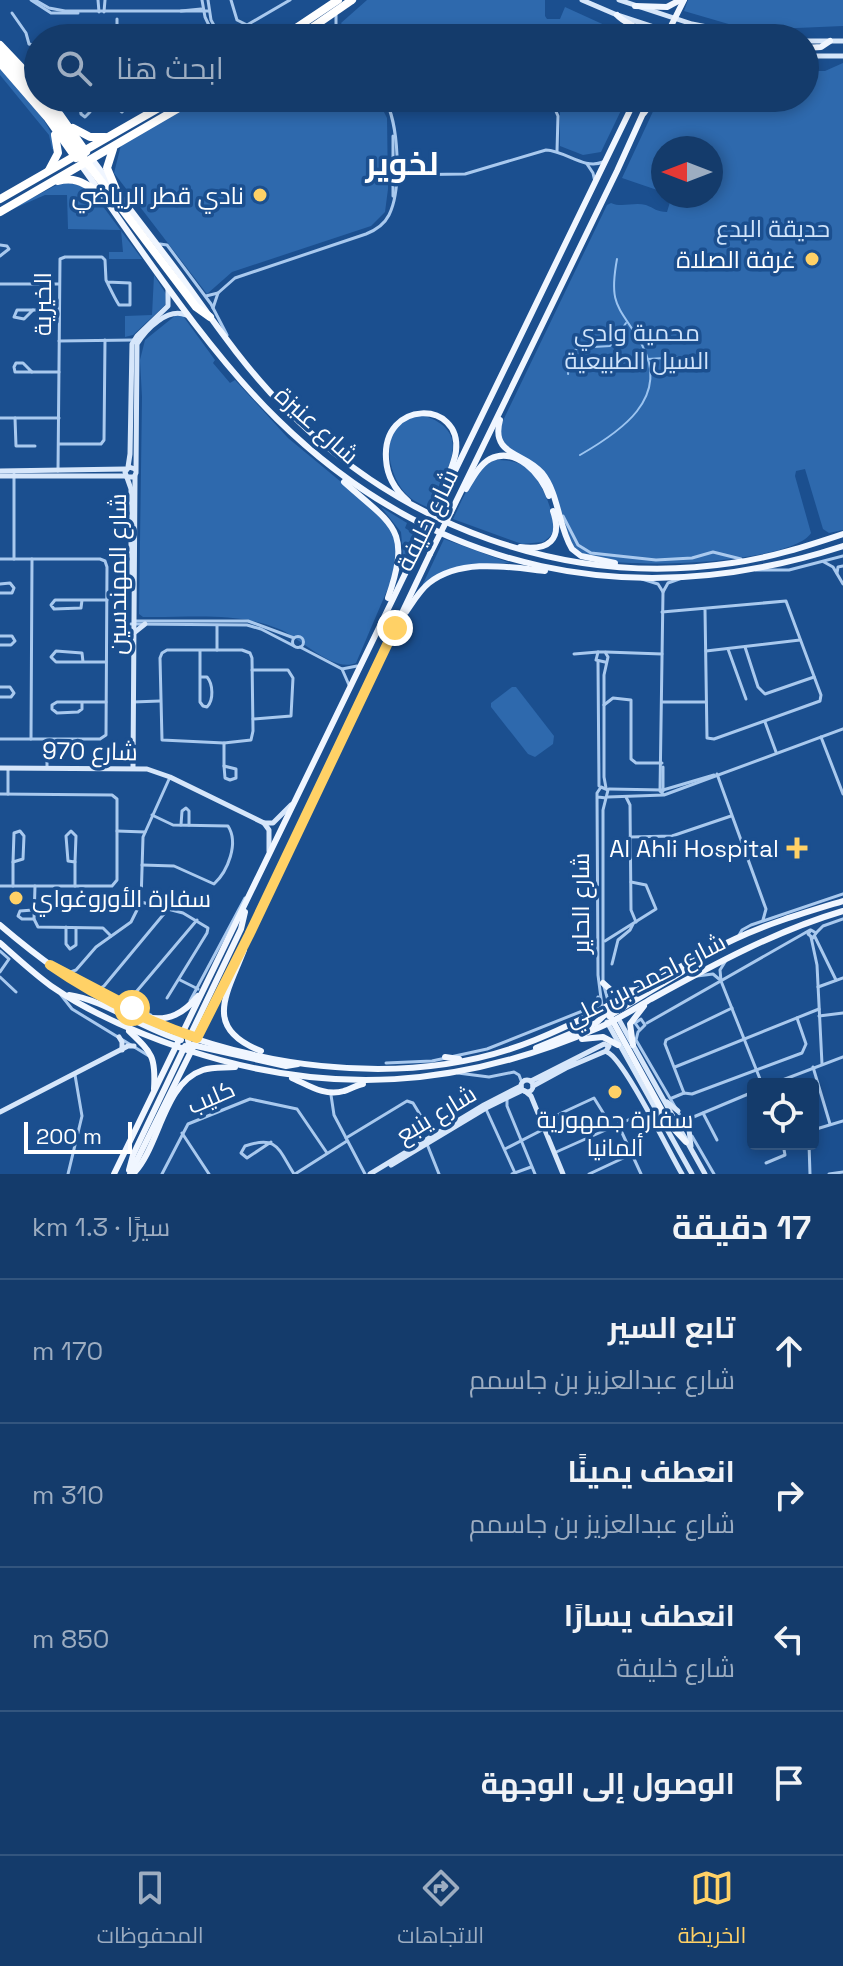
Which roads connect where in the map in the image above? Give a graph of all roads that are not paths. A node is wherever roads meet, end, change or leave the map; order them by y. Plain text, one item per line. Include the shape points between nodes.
1 (33, 0) edge
2 (98, 0) edge
3 (105, 0) edge
4 (202, 0) edge
5 (208, 0) edge
6 (231, 0) edge
7 (290, 0) edge
8 (338, 0) edge
9 (352, 0) edge
10 (582, 0) edge
11 (619, 0) edge
12 (682, 0) edge
13 (635, 6) junction
14 (206, 10) junction
15 (337, 11) junction
16 (101, 12) junction
17 (12, 13) dead end
18 (617, 15) junction
19 (117, 19) dead end
20 (675, 19) junction
21 (117, 24) edge
22 (210, 24) edge
23 (214, 24) edge
24 (245, 24) edge
25 (249, 24) edge
26 (302, 24) edge
27 (319, 24) edge
28 (335, 24) edge
29 (630, 24) edge
30 (639, 24) edge
31 (672, 24) edge
32 (676, 24) edge
33 (698, 24) edge
34 (24, 30) edge
35 (819, 41) edge
36 (830, 41) junction
37 (843, 41) edge
38 (0, 45) edge
39 (819, 47) edge
40 (0, 54) edge
41 (819, 56) edge
42 (843, 56) edge
43 (0, 63) edge
44 (24, 70) edge
45 (24, 80) edge
46 (24, 91) edge
47 (43, 112) edge
48 (50, 112) edge
49 (58, 112) edge
50 (152, 112) edge
51 (161, 112) edge
52 (172, 112) edge
53 (391, 112) edge
54 (391, 112) edge
55 (558, 112) edge
56 (629, 112) edge
57 (644, 112) edge
58 (47, 117) junction
59 (66, 123) junction
60 (110, 136) junction
61 (114, 146) junction
62 (557, 151) junction
63 (83, 158) junction
64 (607, 160) junction
65 (395, 162) junction
66 (587, 164) junction
67 (47, 172) junction
68 (394, 175) junction
69 (408, 175) junction
70 (49, 183) junction
71 (595, 184) junction
72 (395, 187) junction
73 (117, 192) junction
74 (102, 194) junction
75 (0, 199) edge
76 (394, 199) junction
77 (0, 206) edge
78 (0, 212) edge
79 (156, 243) junction
80 (0, 245) edge
81 (0, 256) edge
82 (107, 282) junction
83 (0, 284) edge
84 (59, 284) junction
85 (168, 284) junction
86 (218, 293) junction
87 (206, 296) junction
88 (33, 310) junction
89 (59, 310) junction
90 (212, 313) junction
91 (191, 317) junction
92 (105, 340) junction
93 (134, 340) junction
94 (59, 341) junction
95 (32, 372) junction
96 (59, 372) junction
97 (510, 391) junction
98 (0, 418) edge
99 (15, 418) junction
100 (59, 418) junction
101 (59, 444) junction
102 (35, 446) dead end
103 (334, 470) junction
104 (127, 472) junction
105 (0, 473) edge
106 (14, 473) junction
107 (58, 473) junction
108 (135, 473) junction
109 (556, 504) junction
110 (439, 505) junction
111 (452, 510) junction
112 (424, 513) junction
113 (843, 534) edge
114 (497, 543) junction
115 (843, 546) edge
116 (843, 556) edge
117 (0, 559) edge
118 (14, 559) junction
119 (32, 559) junction
120 (748, 561) junction
121 (821, 562) junction
122 (843, 566) edge
123 (630, 568) junction
124 (563, 570) junction
125 (752, 570) junction
126 (837, 573) junction
127 (682, 578) junction
128 (642, 579) junction
129 (0, 584) edge
130 (843, 584) edge
131 (663, 592) junction
132 (0, 593) edge
133 (82, 600) junction
134 (107, 600) junction
135 (135, 609) junction
136 (705, 610) junction
137 (662, 612) junction
138 (381, 620) junction
139 (133, 623) junction
140 (144, 623) junction
141 (217, 624) junction
142 (395, 628) junction
143 (134, 633) junction
144 (0, 636) edge
145 (294, 638) junction
146 (800, 640) junction
147 (0, 645) edge
148 (294, 646) junction
149 (300, 647) junction
150 (745, 647) junction
151 (728, 649) junction
152 (217, 650) junction
153 (200, 651) junction
154 (706, 651) junction
155 (598, 652) junction
156 (605, 652) junction
157 (582, 653) junction
158 (574, 654) dead end
159 (621, 654) junction
160 (662, 654) junction
161 (597, 661) junction
162 (83, 662) junction
163 (107, 662) junction
164 (606, 662) junction
165 (361, 664) junction
166 (342, 669) junction
167 (252, 670) junction
168 (133, 671) junction
169 (201, 677) junction
170 (814, 677) junction
171 (0, 687) edge
172 (349, 689) junction
173 (604, 691) junction
174 (0, 697) edge
175 (613, 698) junction
176 (746, 699) dead end
177 (160, 701) junction
178 (106, 702) junction
179 (133, 702) junction
180 (662, 702) junction
181 (706, 702) junction
182 (82, 703) junction
183 (603, 706) junction
184 (253, 719) junction
185 (765, 721) junction
186 (843, 729) edge
187 (821, 737) junction
188 (0, 739) edge
189 (31, 739) junction
190 (47, 739) junction
191 (224, 743) junction
192 (776, 752) junction
193 (662, 763) junction
194 (224, 766) dead end
195 (0, 768) edge
196 (8, 768) junction
197 (47, 768) junction
198 (133, 768) junction
199 (716, 774) junction
200 (170, 777) junction
201 (705, 779) junction
202 (662, 781) junction
203 (721, 786) junction
204 (607, 788) junction
205 (672, 788) junction
206 (599, 789) junction
207 (652, 791) junction
208 (662, 793) junction
209 (0, 794) edge
210 (8, 794) junction
211 (843, 794) edge
212 (624, 795) junction
213 (637, 796) junction
214 (598, 797) junction
215 (607, 798) junction
216 (291, 805) junction
217 (630, 805) junction
218 (152, 815) junction
219 (732, 816) junction
220 (277, 819) junction
221 (264, 823) junction
222 (181, 825) junction
223 (189, 825) junction
224 (117, 831) junction
225 (145, 832) junction
226 (270, 834) junction
227 (630, 837) junction
228 (269, 851) junction
229 (13, 862) junction
230 (75, 862) junction
231 (142, 865) junction
232 (631, 882) junction
233 (0, 886) edge
234 (13, 886) junction
235 (35, 886) junction
236 (75, 886) junction
237 (843, 894) edge
238 (249, 897) junction
239 (843, 901) edge
240 (141, 902) junction
241 (168, 909) junction
242 (766, 909) junction
243 (34, 910) junction
244 (843, 915) edge
245 (776, 916) junction
246 (34, 919) junction
247 (197, 920) junction
248 (763, 920) junction
249 (634, 923) junction
250 (0, 925) edge
251 (66, 927) junction
252 (76, 928) junction
253 (603, 928) junction
254 (611, 934) junction
255 (249, 935) junction
256 (111, 936) junction
257 (798, 936) junction
258 (813, 936) junction
259 (738, 938) junction
260 (603, 942) junction
261 (0, 943) edge
262 (0, 951) edge
263 (727, 958) junction
264 (692, 961) junction
265 (612, 964) dead end
266 (50, 965) junction
267 (79, 967) junction
268 (67, 973) junction
269 (0, 974) edge
270 (693, 977) junction
271 (843, 978) edge
272 (179, 979) junction
273 (79, 980) junction
274 (836, 980) junction
275 (721, 981) junction
276 (603, 983) junction
277 (104, 986) junction
278 (818, 987) junction
279 (202, 988) junction
280 (96, 990) junction
281 (637, 990) junction
282 (16, 992) dead end
283 (599, 992) junction
284 (63, 993) junction
285 (104, 994) junction
286 (131, 998) junction
287 (167, 998) dead end
288 (650, 1000) junction
289 (122, 1003) junction
290 (732, 1008) junction
291 (819, 1009) junction
292 (132, 1010) junction
293 (843, 1013) edge
294 (610, 1015) junction
295 (819, 1016) junction
296 (566, 1018) junction
297 (797, 1018) junction
298 (580, 1019) junction
299 (645, 1023) junction
300 (126, 1028) junction
301 (640, 1030) junction
302 (119, 1037) junction
303 (744, 1039) junction
304 (187, 1042) junction
305 (618, 1045) junction
306 (633, 1045) junction
307 (134, 1046) junction
308 (122, 1050) junction
309 (532, 1053) junction
310 (266, 1056) junction
311 (445, 1057) junction
312 (843, 1057) edge
313 (515, 1058) junction
314 (467, 1060) junction
315 (154, 1061) junction
316 (301, 1063) junction
317 (386, 1063) joint
318 (822, 1064) junction
319 (237, 1066) junction
320 (675, 1067) junction
321 (813, 1067) junction
322 (365, 1069) junction
323 (756, 1070) junction
324 (457, 1073) junction
325 (289, 1075) junction
326 (795, 1075) junction
327 (72, 1076) junction
328 (759, 1078) edge
329 (787, 1078) edge
330 (796, 1078) edge
331 (637, 1079) junction
332 (377, 1081) junction
333 (527, 1088) junction
334 (154, 1092) junction
335 (329, 1092) junction
336 (341, 1092) junction
337 (684, 1093) junction
338 (747, 1095) edge
339 (507, 1097) junction
340 (641, 1099) junction
341 (668, 1099) junction
342 (333, 1101) junction
343 (485, 1106) junction
344 (645, 1106) junction
345 (0, 1112) edge
346 (679, 1113) junction
347 (703, 1113) junction
348 (637, 1116) junction
349 (650, 1116) junction
350 (691, 1118) junction
351 (843, 1121) edge
352 (653, 1122) junction
353 (618, 1124) junction
354 (830, 1124) junction
355 (543, 1126) junction
356 (612, 1127) junction
357 (819, 1127) edge
358 (688, 1128) junction
359 (182, 1133) junction
360 (669, 1136) junction
361 (434, 1137) junction
362 (346, 1139) junction
363 (717, 1140) dead end
364 (522, 1141) junction
365 (271, 1142) junction
366 (426, 1142) junction
367 (686, 1142) junction
368 (505, 1149) junction
369 (784, 1150) edge
370 (809, 1150) edge
371 (692, 1151) junction
372 (327, 1153) junction
373 (554, 1153) junction
374 (632, 1154) junction
375 (766, 1163) dead end
376 (532, 1167) junction
377 (599, 1172) edge
378 (678, 1172) edge
379 (843, 1172) edge
380 (68, 1174) edge
381 (114, 1174) edge
382 (131, 1174) edge
383 (162, 1174) edge
384 (209, 1174) edge
385 (295, 1174) edge
386 (368, 1174) edge
387 (377, 1174) edge
388 (439, 1174) edge
389 (513, 1174) edge
390 (535, 1174) edge
391 (563, 1174) edge
392 (589, 1174) edge
393 (641, 1174) edge
394 (692, 1174) edge
395 (705, 1174) edge
396 (714, 1174) edge
397 (810, 1174) edge
398 (829, 1174) edge

1 - 16 street via 51,13
2 - 16 street
3 - 16 street
4 - 14 street
5 - 14 street
6 - 24 street via 237,20
7 - 25 street
8 - 26 highway
9 - 15 highway
10 - 18 street
11 - 13 street
12 - 13 main road via 667,7
12 - 20 main road
13 - 20 street
14 - 16 street
14 - 22 street
14 - 23 street
15 - 27 highway
15 - 28 street
17 - 34 street
18 - 29 main road
18 - 30 street
19 - 21 street
20 - 31 main road
20 - 32 main road
20 - 33 street
35 - 36 street
36 - 37 street
36 - 39 main road
38 - 44 highway
40 - 45 highway
41 - 42 street
43 - 46 highway, شارع عنيزة
47 - 58 highway, شارع عنيزة
48 - 63 highway
49 - 59 highway, شارع عنيزة
50 - 60 highway
51 - 63 highway
52 - 61 highway
53 - 65 street
54 - 68 street
55 - 62 street
56 - 64 main road, شارع خليفة
57 - 97 main road, شارع خليفة
58 - 63 highway, شارع عنيزة
58 - 67 highway via 59,146
59 - 60 highway via 90,137
59 - 63 highway, شارع عنيزة
60 - 63 highway
61 - 63 highway
61 - 73 highway via 107,168
62 - 66 street
62 - 69 street via 539,151 465,174
63 - 67 highway
63 - 70 highway
63 - 73 main road, شارع عنيزة
63 - 74 main road, شارع عنيزة
63 - 77 highway
63 - 90 highway via 196,307
64 - 66 street
64 - 71 main road, شارع خليفة
65 - 68 street
65 - 69 street
66 - 71 street
67 - 75 highway
68 - 69 street
68 - 72 street
68 - 76 street
69 - 72 street
70 - 74 highway via 76,179
70 - 78 highway
71 - 110 main road, شارع خليفة
72 - 76 street
73 - 79 main road, شارع عنيزة
74 - 85 main road, شارع عنيزة
76 - 86 street via 386,220 371,232 238,277
79 - 87 street, شارع عنيزة via 167,245
79 - 90 main road, شارع عنيزة
80 - 81 street via 9,249
82 - 82 street, الخيرية via 130,284 129,306 119,306
82 - 84 street, الخيرية via 102,257 65,257 60,261
83 - 84 street
84 - 89 street, الخيرية
85 - 91 main road, شارع عنيزة
85 - 93 street via 168,306
86 - 87 street
86 - 90 street
87 - 90 street, شارع عنيزة
88 - 88 street via 25,319 20,319 20,310
88 - 89 street
89 - 94 street, الخيرية
90 - 112 main road, شارع عنيزة via 267,389 319,441 377,486
91 - 103 main road, شارع عنيزة via 253,393
91 - 108 street, شارع المهندسين via 169,314 137,344
92 - 93 street
92 - 94 street
92 - 101 street via 104,442
93 - 104 street, شارع المهندسين
94 - 96 street, الخيرية
95 - 95 street via 20,363 20,372
95 - 96 street
96 - 100 street, الخيرية
97 - 109 main road via 498,424 499,440 542,473
97 - 111 main road, شارع خليفة
98 - 99 street
99 - 100 street
99 - 102 street via 16,446
100 - 101 street, الخيرية
101 - 107 street, الخيرية
103 - 124 main road, شارع عنيزة via 434,531 494,554
103 - 138 main road via 383,516 397,538 398,569
104 - 107 street
104 - 108 street
104 - 108 street
104 - 139 street, شارع المهندسين
105 - 106 street
106 - 107 street
106 - 118 street
108 - 135 street, شارع المهندسين
109 - 120 street, شارع عنيزة via 578,545 591,553 656,560 711,552
109 - 123 main road via 576,553
110 - 112 main road via 456,449 454,433 437,416 410,415 391,433 386,461 399,493
110 - 138 main road, شارع خليفة, bridge
111 - 114 main road via 491,459 508,458 530,467 547,492 556,532 540,548
111 - 142 main road, شارع خليفة, bridge
112 - 114 main road, شارع عنيزة
113 - 120 main road, شارع عنيزة
114 - 123 main road, شارع عنيزة via 563,560
115 - 125 main road, شارع عنيزة
116 - 121 street, شارع عنيزة
117 - 118 street
118 - 119 street
119 - 134 street via 102,559
119 - 189 street
120 - 123 main road, شارع عنيزة
121 - 125 street, شارع عنيزة
121 - 126 street
122 - 126 street
124 - 128 main road, شارع عنيزة
124 - 142 main road via 487,567 448,573 423,588
125 - 127 main road, شارع عنيزة
126 - 130 street
127 - 128 main road, شارع عنيزة
127 - 131 street via 667,584
128 - 131 street via 658,584
129 - 132 street via 14,588 12,593
131 - 137 street
133 - 133 street via 53,600 51,605 77,610
133 - 134 street
134 - 163 street
135 - 139 street, شارع المهندسين
135 - 140 street
136 - 137 street
136 - 146 street via 784,600
136 - 154 street
137 - 160 street
138 - 165 main road, شارع خليفة
139 - 140 street
139 - 143 street, شارع المهندسين
139 - 168 street, شارع المهندسين
140 - 141 street
140 - 143 street
140 - 145 street via 248,621
141 - 148 street via 256,627
141 - 152 street
142 - 255 main road, شارع خليفة
143 - 168 street, شارع المهندسين
144 - 147 street via 15,641
145 - 148 street
145 - 149 street via 303,639
146 - 150 street
146 - 170 street
148 - 149 street
149 - 166 street
150 - 151 street
150 - 170 street via 765,694
151 - 154 street
151 - 176 street
152 - 153 street
152 - 167 street via 248,652
153 - 169 street
153 - 177 street via 162,653
154 - 181 street
155 - 156 street
155 - 157 street
155 - 161 street
156 - 159 street
156 - 164 street
157 - 158 street
157 - 161 street
159 - 160 street
159 - 164 street
160 - 180 street
161 - 164 street
161 - 206 street
162 - 162 street via 56,662 51,655 78,651
162 - 163 street
163 - 178 street
164 - 173 street
165 - 166 street
165 - 172 main road, شارع خليفة
166 - 172 street
167 - 184 street
167 - 184 street via 288,670 293,678 291,716
168 - 179 street, شارع المهندسين
169 - 169 street via 200,702 207,707 211,684
170 - 185 street via 820,701
171 - 174 street via 14,693
172 - 216 main road, شارع خليفة
173 - 175 street
173 - 183 street
175 - 183 street
175 - 193 street via 632,703 632,761
177 - 179 street
177 - 191 street via 164,742
178 - 182 street
178 - 190 street via 103,738
179 - 198 street, شارع المهندسين
180 - 181 street
180 - 193 street
181 - 185 street via 705,733 710,740
182 - 182 street via 55,703 52,709 78,712
183 - 204 street
184 - 191 street via 249,741
185 - 192 street
186 - 187 street
187 - 192 street
187 - 211 street
188 - 189 street
189 - 190 street
190 - 197 street
191 - 194 street
192 - 199 street
193 - 202 street
195 - 196 street, شارع 970
196 - 197 street, شارع 970
196 - 210 street
197 - 198 street, شارع 970
198 - 200 street, شارع 970
199 - 201 street
199 - 203 street
199 - 205 street
200 - 218 street
200 - 221 street, شارع 970
201 - 203 street
201 - 208 street
202 - 205 street
202 - 207 street
202 - 208 street
203 - 219 street
204 - 206 street
204 - 207 street
204 - 215 street, شارع الحاير
205 - 208 street
206 - 214 street, شارع الحاير
207 - 208 street
208 - 213 street
209 - 210 street
210 - 224 street via 112,795 117,799
212 - 213 street
212 - 215 street
212 - 217 street
213 - 217 street
214 - 215 street
214 - 283 street, شارع الحاير
215 - 253 street, شارع الحاير
216 - 220 street
216 - 228 main road, شارع خليفة
217 - 227 street
218 - 222 street
218 - 225 street
219 - 227 street via 677,835
219 - 242 street
220 - 221 street
220 - 226 street
221 - 226 street
222 - 223 street
222 - 223 street via 186,808
223 - 231 street via 231,830 230,859 218,883 171,865
224 - 225 street
224 - 236 street via 115,884
225 - 231 street
226 - 228 street
227 - 232 street
228 - 238 main road, شارع خليفة
229 - 229 street via 23,859 20,831 14,833
229 - 234 street
230 - 230 street via 76,836 69,831 66,859
230 - 236 street
231 - 240 street
232 - 249 street
232 - 249 street via 646,885 657,907
233 - 234 street
234 - 235 street
235 - 236 street
235 - 243 street
237 - 245 street, شارع احمد بن علي
238 - 279 main road, شارع خليفة
238 - 304 main road via 241,929
239 - 259 main road, شارع احمد بن علي
240 - 241 street
240 - 256 street via 131,922
241 - 247 street
241 - 277 street
242 - 245 street
242 - 248 street
243 - 246 street
243 - 246 street via 18,914 20,919
244 - 258 street, شارع احمد بن علي
244 - 263 main road, شارع احمد بن علي via 765,939
245 - 248 street, شارع احمد بن علي
246 - 251 street via 38,927
247 - 272 street via 206,925 207,933
247 - 286 street
248 - 259 street, شارع احمد بن علي via 747,926
249 - 254 street
249 - 265 street via 618,940
250 - 266 main road
251 - 252 street
251 - 252 street via 70,949 76,945
252 - 256 street via 103,928
253 - 254 street
253 - 260 street, شارع الحاير
254 - 260 street
255 - 304 main road, شارع خليفة
255 - 310 main road via 226,992 224,1018 238,1041
256 - 267 street
257 - 258 street
257 - 258 street, شارع احمد بن علي via 810,930
257 - 275 street, شارع احمد بن علي
258 - 274 street
258 - 278 street
259 - 264 main road, شارع احمد بن علي
260 - 276 street, شارع الحاير
261 - 284 main road
262 - 269 street via 8,958
263 - 270 main road, شارع احمد بن علي
263 - 275 street via 719,971
264 - 281 main road, شارع احمد بن علي
264 - 294 main road
266 - 268 street
266 - 292 main road
267 - 268 street
267 - 273 street
268 - 273 street
269 - 282 street
270 - 275 street via 713,974
270 - 288 main road, شارع احمد بن علي
271 - 274 street
272 - 279 street
272 - 287 street
273 - 280 street
274 - 278 street
275 - 290 street
275 - 299 street, شارع احمد بن علي
276 - 281 main road via 613,992
276 - 294 street, شارع الحاير
277 - 280 street
277 - 285 street
278 - 291 street
279 - 292 street, شارع خليفة via 168,1015
279 - 292 main road via 174,1016 152,1018
279 - 304 main road, شارع خليفة
280 - 285 street
281 - 294 main road, شارع احمد بن علي
283 - 294 street, شارع الحاير
283 - 296 street, شارع احمد بن علي via 594,1006
284 - 300 main road
284 - 302 street via 72,1009
284 - 304 main road
285 - 289 street
286 - 289 street
286 - 292 street
288 - 294 main road, شارع احمد بن علي
288 - 306 main road via 631,1021
289 - 292 street
290 - 303 street
290 - 320 street via 669,1037 665,1044
291 - 295 street
291 - 297 street
292 - 304 main road
293 - 295 street
294 - 298 main road, شارع احمد بن علي
294 - 305 street
294 - 306 street
294 - 309 main road, شارع احمد بن علي
294 - 313 main road
294 - 367 main road via 670,1125
295 - 318 street
296 - 298 main road
296 - 311 street, شارع احمد بن علي via 499,1046
297 - 303 street
297 - 323 street via 804,1051
298 - 314 main road, شارع احمد بن علي via 534,1040
299 - 301 street
299 - 301 street via 635,1023
300 - 304 main road
300 - 315 main road
301 - 341 street via 636,1040
302 - 307 street
302 - 308 street
303 - 320 street
303 - 323 street
304 - 310 main road, شارع احمد بن علي
304 - 316 main road via 286,1066
304 - 319 main road, شارع احمد بن علي
304 - 334 main road, شارع خليفة
304 - 382 main road, شارع خليفة
305 - 309 main road via 594,1036
305 - 331 street
306 - 341 street
307 - 308 street
307 - 315 street
308 - 327 street
309 - 313 main road, شارع احمد بن علي
310 - 316 main road, شارع احمد بن علي
311 - 314 main road
311 - 317 street, شارع احمد بن علي
312 - 318 street
313 - 324 main road, شارع احمد بن علي
314 - 322 main road, شارع احمد بن علي
315 - 334 main road
316 - 322 main road, شارع احمد بن علي
317 - 322 main road
318 - 321 street
319 - 325 main road, شارع احمد بن علي
319 - 382 main road via 203,1070 185,1081
320 - 337 street
321 - 326 street
321 - 354 street
323 - 328 street
323 - 337 street
324 - 332 main road, شارع احمد بن علي
324 - 333 street via 489,1077 514,1072
325 - 332 main road, شارع احمد بن علي
325 - 335 main road
326 - 329 street
326 - 330 street
327 - 345 street
327 - 380 street via 82,1116
331 - 340 street
331 - 360 street
332 - 336 main road
333 - 339 street, شارع ينبع
333 - 340 street, شارع ينبع via 607,1044 606,1051
333 - 343 street, شارع ينبع
333 - 355 street
334 - 381 main road, شارع خليفة
335 - 336 main road
335 - 342 street
336 - 342 street
337 - 341 street
338 - 347 street
339 - 343 street, شارع ينبع
339 - 364 street
340 - 344 street
341 - 346 street
341 - 367 street
342 - 362 street
343 - 361 street, شارع ينبع
343 - 368 street
344 - 348 street
344 - 349 street
346 - 350 street
346 - 358 street
347 - 350 street
347 - 363 street
348 - 349 street
348 - 353 street
349 - 352 street
350 - 358 street
351 - 354 street
352 - 360 street
352 - 378 street
353 - 356 street
353 - 374 street
354 - 357 street
355 - 356 street via 594,1098
355 - 364 street
355 - 373 street
356 - 373 street
358 - 371 street
358 - 396 street
359 - 372 street, كليب via 192,1122 253,1099 297,1109
359 - 383 street, كليب
359 - 384 street
360 - 394 street
361 - 362 street via 407,1101
361 - 366 street, شارع ينبع
362 - 372 street
362 - 386 street
364 - 368 street
364 - 376 street
365 - 365 street via 245,1146 241,1153 247,1158
365 - 385 street
366 - 386 street, شارع ينبع
366 - 387 street, شارع ينبع
366 - 388 street
367 - 371 street
368 - 389 street
369 - 375 street via 785,1155
370 - 397 street
371 - 395 street
372 - 385 street
373 - 391 street
374 - 377 street
374 - 393 street
376 - 389 street
376 - 390 street
377 - 392 street
379 - 398 street

